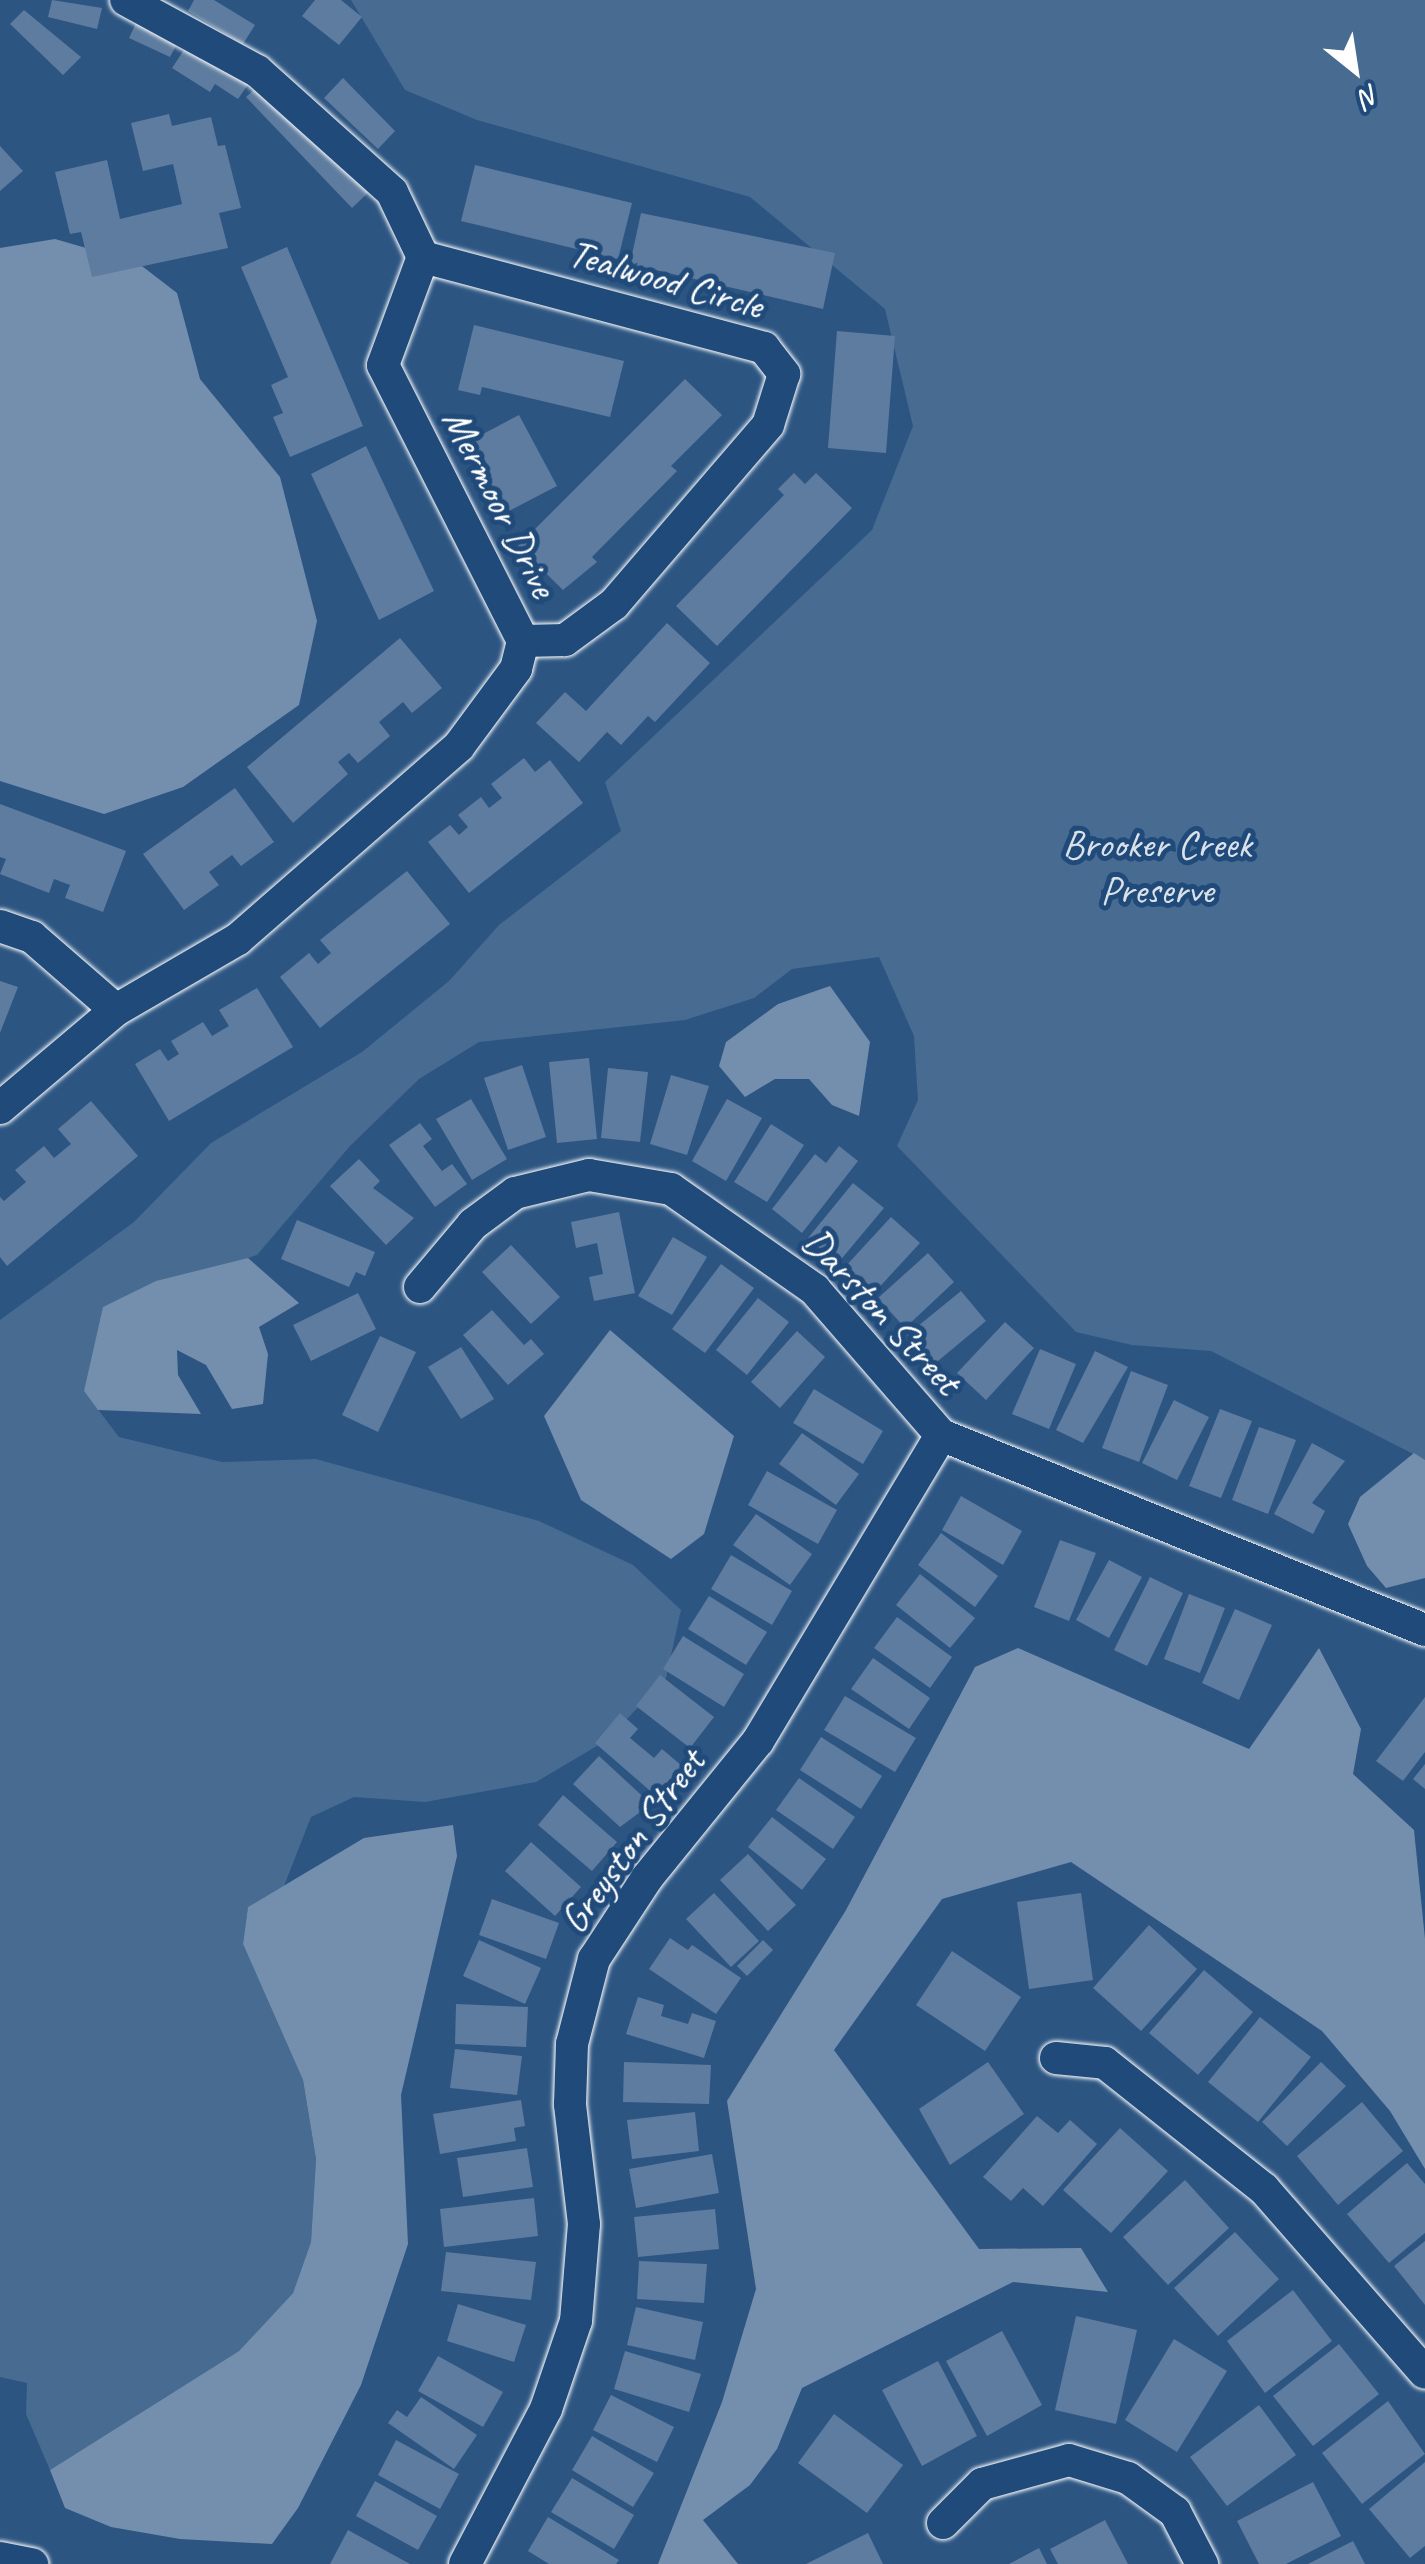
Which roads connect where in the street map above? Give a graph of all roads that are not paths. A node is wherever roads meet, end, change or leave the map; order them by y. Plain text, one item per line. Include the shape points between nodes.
1 (126, 0) edge
2 (423, 256) junction
3 (522, 641) junction
4 (0, 926) edge
5 (116, 1010) junction
6 (0, 1108) edge
7 (420, 1287) dead end
8 (940, 1435) junction
9 (1425, 1630) edge
10 (1056, 2058) dead end
11 (1425, 2373) edge
12 (942, 2522) dead end
13 (0, 2558) edge
14 (32, 2564) edge
15 (466, 2564) edge
16 (1202, 2564) edge

1 - 2 street via 193,32 298,102 392,192
2 - 3 street, Mermoor Drive via 383,365
2 - 3 street, Tealwood Circle via 764,348 784,374 768,425 614,604 565,640
3 - 5 street, Mermoor Drive via 516,669 459,746 238,940
4 - 5 street via 32,937
5 - 6 street, Mermoor Drive
7 - 8 street, Darston Street via 473,1224 514,1194 589,1174 635,1178 671,1189 814,1290
8 - 9 street, Darston Street
8 - 15 street, Greyston Street via 758,1740 648,1878 594,1959 572,2044 570,2104 584,2224 576,2322 546,2409
10 - 11 street via 1105,2063 1264,2189
12 - 16 street via 982,2484 1069,2460 1128,2478 1175,2512
13 - 14 street

